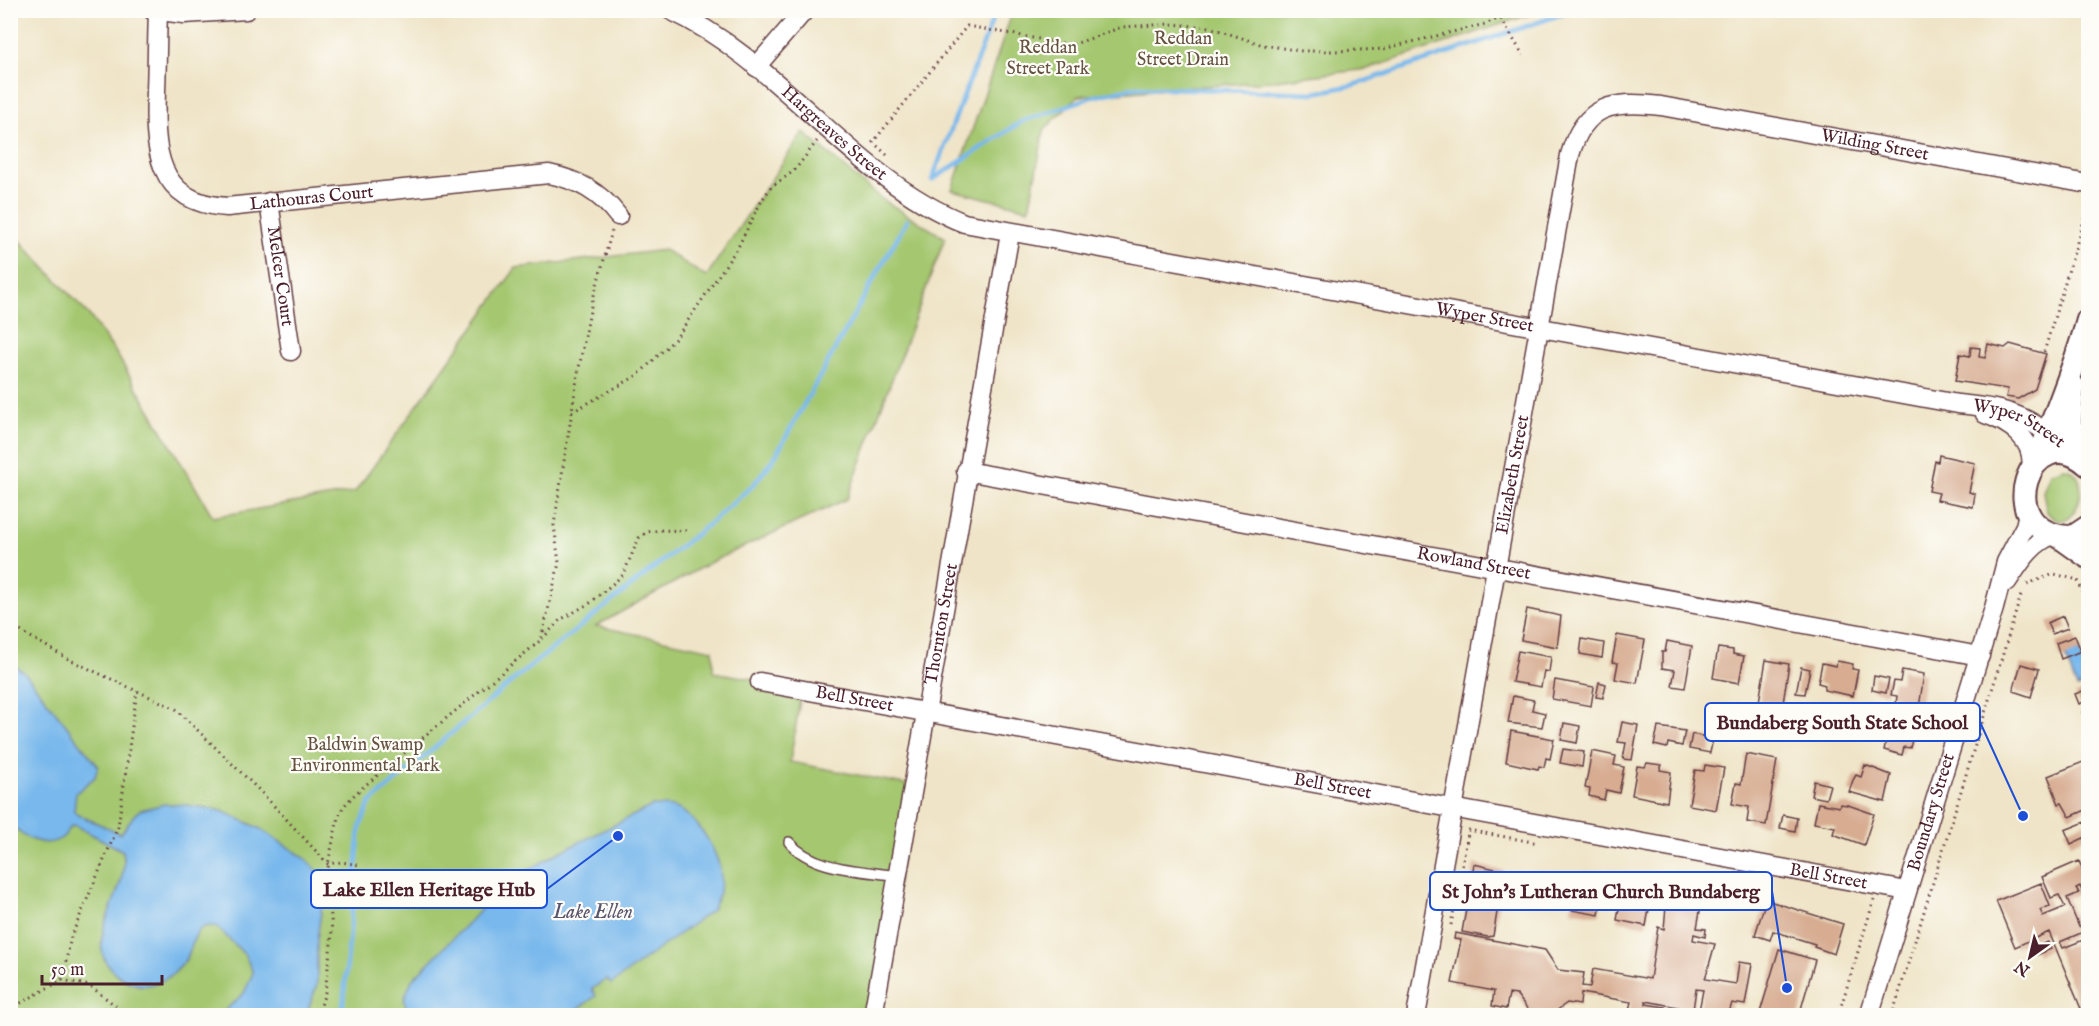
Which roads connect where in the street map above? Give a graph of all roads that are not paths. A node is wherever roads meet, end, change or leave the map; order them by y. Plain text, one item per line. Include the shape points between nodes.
1 (246, 10) edge
2 (670, 10) edge
3 (805, 10) edge
4 (155, 11) edge
5 (756, 67) junction
6 (1661, 106) joint
7 (2088, 184) edge
8 (269, 202) junction
9 (618, 216) road end
10 (1010, 232) junction
11 (2088, 320) edge
12 (1538, 329) junction
13 (291, 351) dead end
14 (2075, 366) junction
15 (2060, 399) junction
16 (1958, 404) junction
17 (2015, 412) junction
18 (2048, 433) junction
19 (2082, 459) edge
20 (2034, 464) junction
21 (966, 471) junction
22 (2028, 513) junction
23 (2088, 527) edge
24 (2056, 536) junction
25 (2088, 557) edge
26 (1494, 569) junction
27 (1994, 608) junction
28 (1980, 656) junction
29 (760, 682) dead end
30 (927, 712) junction
31 (1453, 807) junction
32 (789, 842) dead end
33 (898, 876) junction
34 (1907, 891) junction
35 (873, 1016) edge
36 (1416, 1016) edge
37 (1869, 1016) edge

1 - 4 street via 213,14
2 - 5 street, Hargreaves Street via 711,33
3 - 5 street
4 - 8 street, Lathouras Court via 155,130 160,164 179,189 200,203 227,207
5 - 10 street, Hargreaves Street via 915,199 951,218
6 - 7 street, Wilding Street
6 - 12 street, Elizabeth Street via 1610,106 1596,112 1579,129 1570,155
8 - 9 street, Lathouras Court via 549,174 596,192
8 - 13 street, Melcer Court
10 - 12 street, Wyper Street
10 - 21 street, Thornton Street
11 - 14 street
12 - 16 street, Wyper Street
12 - 26 street, Elizabeth Street
14 - 15 street
14 - 19 street via 2070,422
15 - 17 street via 2045,411
15 - 18 street
16 - 17 street, Wyper Street
16 - 20 street, Wyper Street via 1996,417 2015,429 2031,452
17 - 18 street, Wyper Street
18 - 19 street, Wyper Street
18 - 20 street
19 - 20 street via 2055,451
20 - 22 street via 2025,491
21 - 26 street, Rowland Street
21 - 30 street, Thornton Street
22 - 24 street via 2037,528
22 - 27 street, Boundary Street via 2006,562
23 - 24 street via 2073,537
24 - 25 street
24 - 27 street, Boundary Street via 2039,542 2019,564
26 - 28 street, Rowland Street
26 - 31 street, Elizabeth Street
27 - 28 street, Boundary Street
28 - 34 street, Boundary Street
29 - 30 street, Bell Street
30 - 31 street, Bell Street
30 - 33 street, Thornton Street
31 - 34 street, Bell Street
31 - 36 street, Elizabeth Street
32 - 33 lane via 816,862
33 - 35 street, Thornton Street
34 - 37 street, Boundary Street

